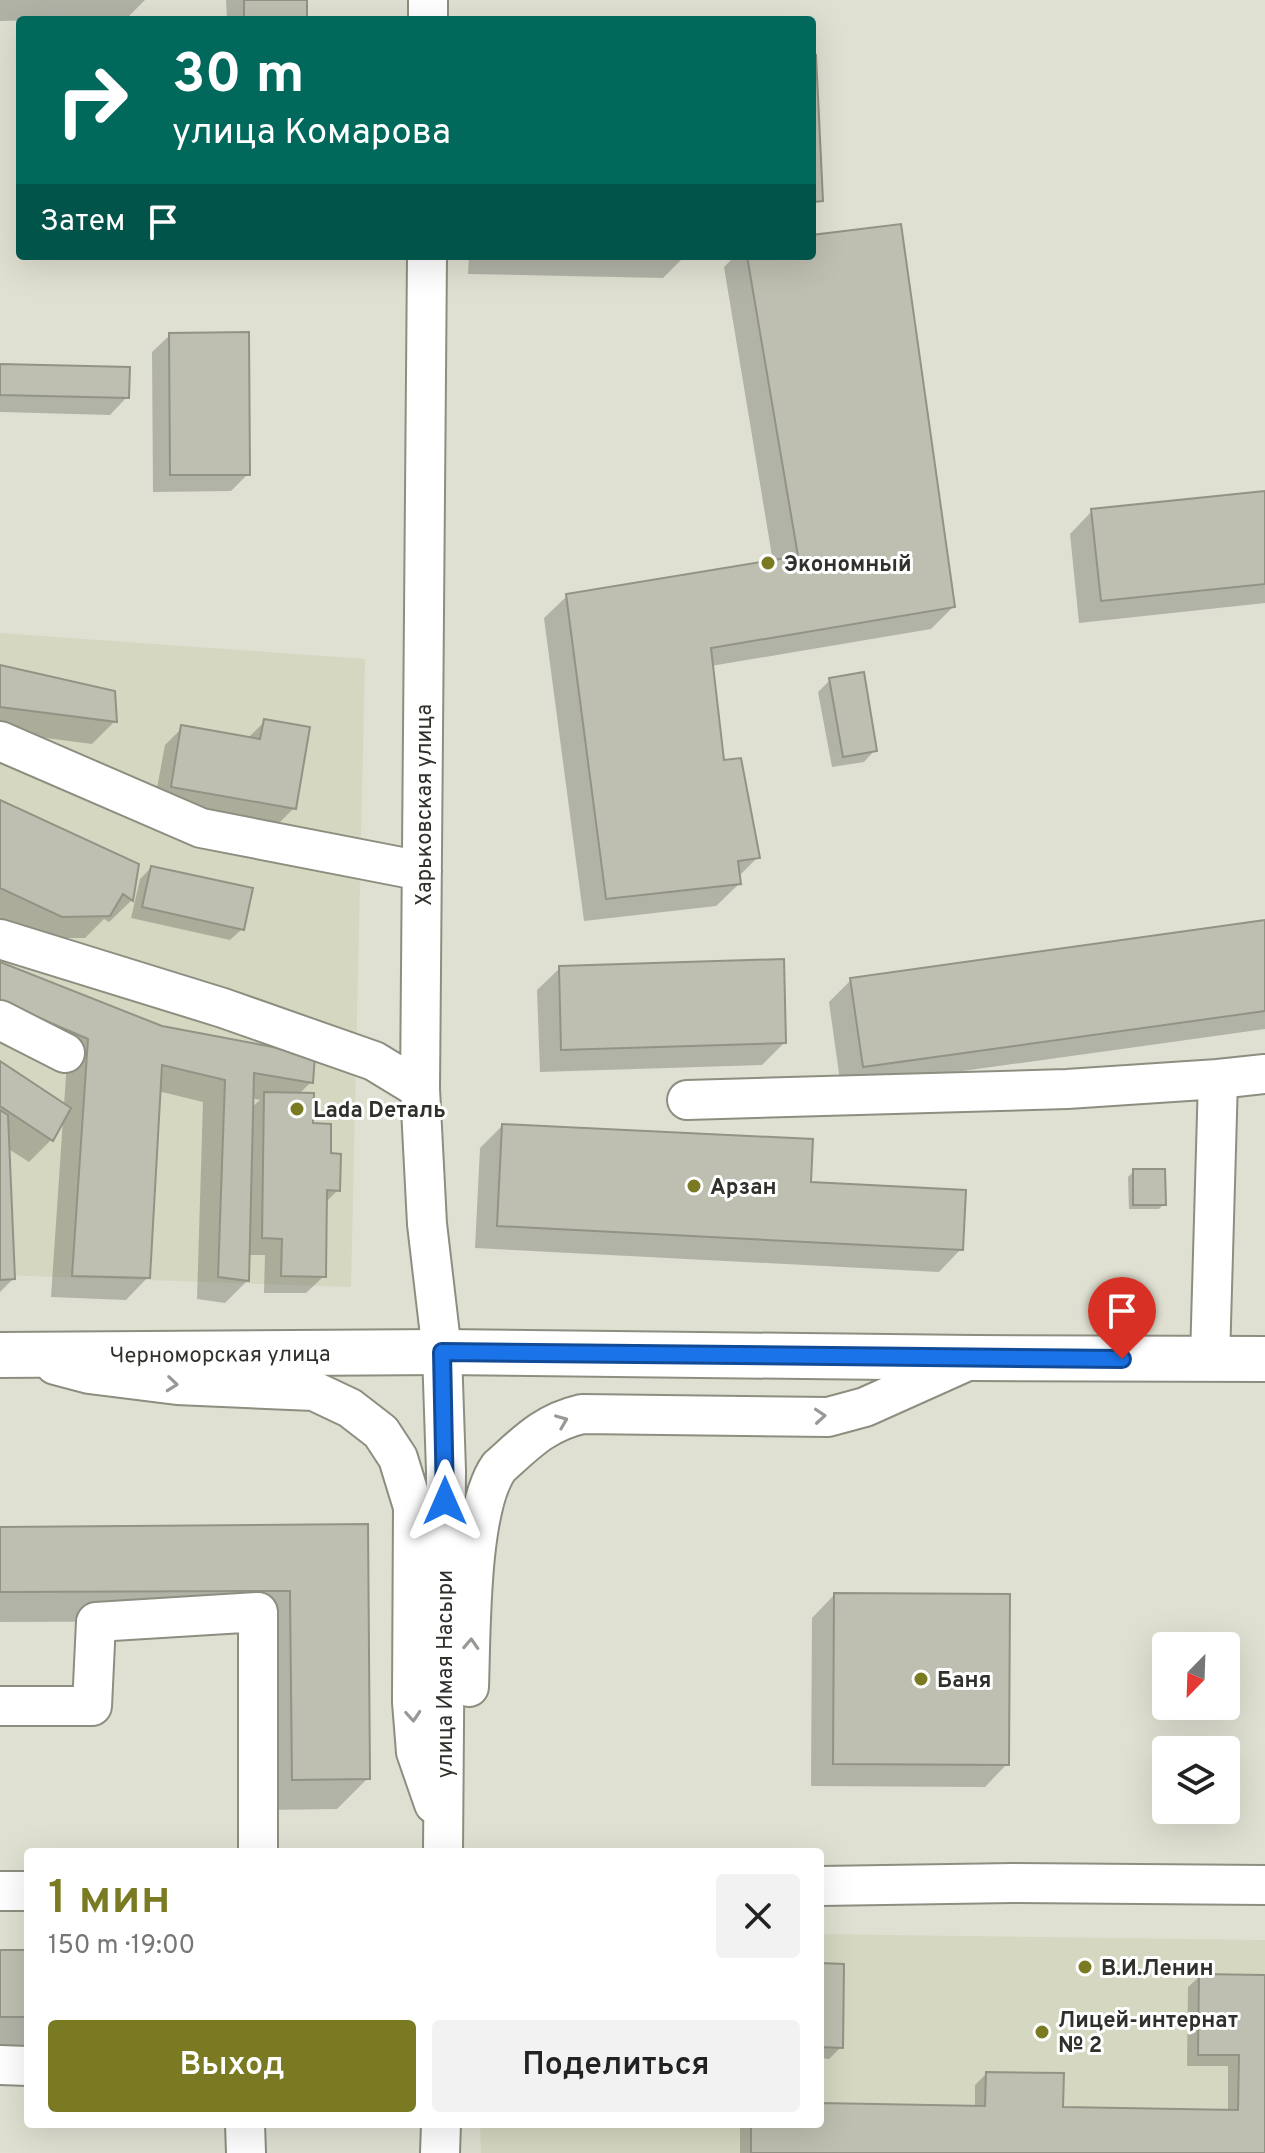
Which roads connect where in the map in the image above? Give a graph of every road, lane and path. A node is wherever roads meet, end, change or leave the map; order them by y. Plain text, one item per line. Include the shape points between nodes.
1 (427, 260) edge
2 (0, 741) edge
3 (422, 871) junction
4 (0, 939) edge
5 (0, 1020) edge
6 (65, 1053) dead end
7 (1265, 1074) edge
8 (1218, 1079) junction
9 (420, 1089) junction
10 (687, 1100) dead end
11 (442, 1352) junction
12 (7, 1355) edge
13 (974, 1358) junction
14 (1210, 1359) junction
15 (1265, 1359) edge
16 (0, 1706) edge
17 (443, 1842) edge
18 (258, 1848) edge
19 (1265, 1885) edge
20 (824, 1886) edge
21 (0, 1891) edge
22 (24, 1891) edge
23 (0, 2065) edge
24 (24, 2066) edge
25 (245, 2128) edge
26 (441, 2128) edge
27 (246, 2153) edge
28 (440, 2153) edge

1 - 3 street, Харьковская улица
2 - 3 street via 201,828
3 - 9 street, Харьковская улица
4 - 9 street via 374,1061
5 - 6 street
7 - 8 street
8 - 10 street via 1067,1089
8 - 14 street
9 - 11 street, Харьковская улица via 427,1224
11 - 12 main road, Черноморская улица
11 - 13 main road, Черноморская улица
11 - 17 street, улица Имая Насыри
12 -> 17 street via 89,1374 177,1385 314,1391 350,1408 381,1432 398,1458 413,1507 416,1752
13 - 14 main road, Черноморская улица
17 -> 13 street via 464,1750 475,1556 484,1503 499,1467 560,1419 582,1414 828,1417 865,1407
14 - 15 main road, Черноморская улица
16 - 18 street via 92,1706 96,1622 258,1612
19 - 20 street
21 - 22 street
23 - 24 street
25 - 27 street
26 - 28 street

